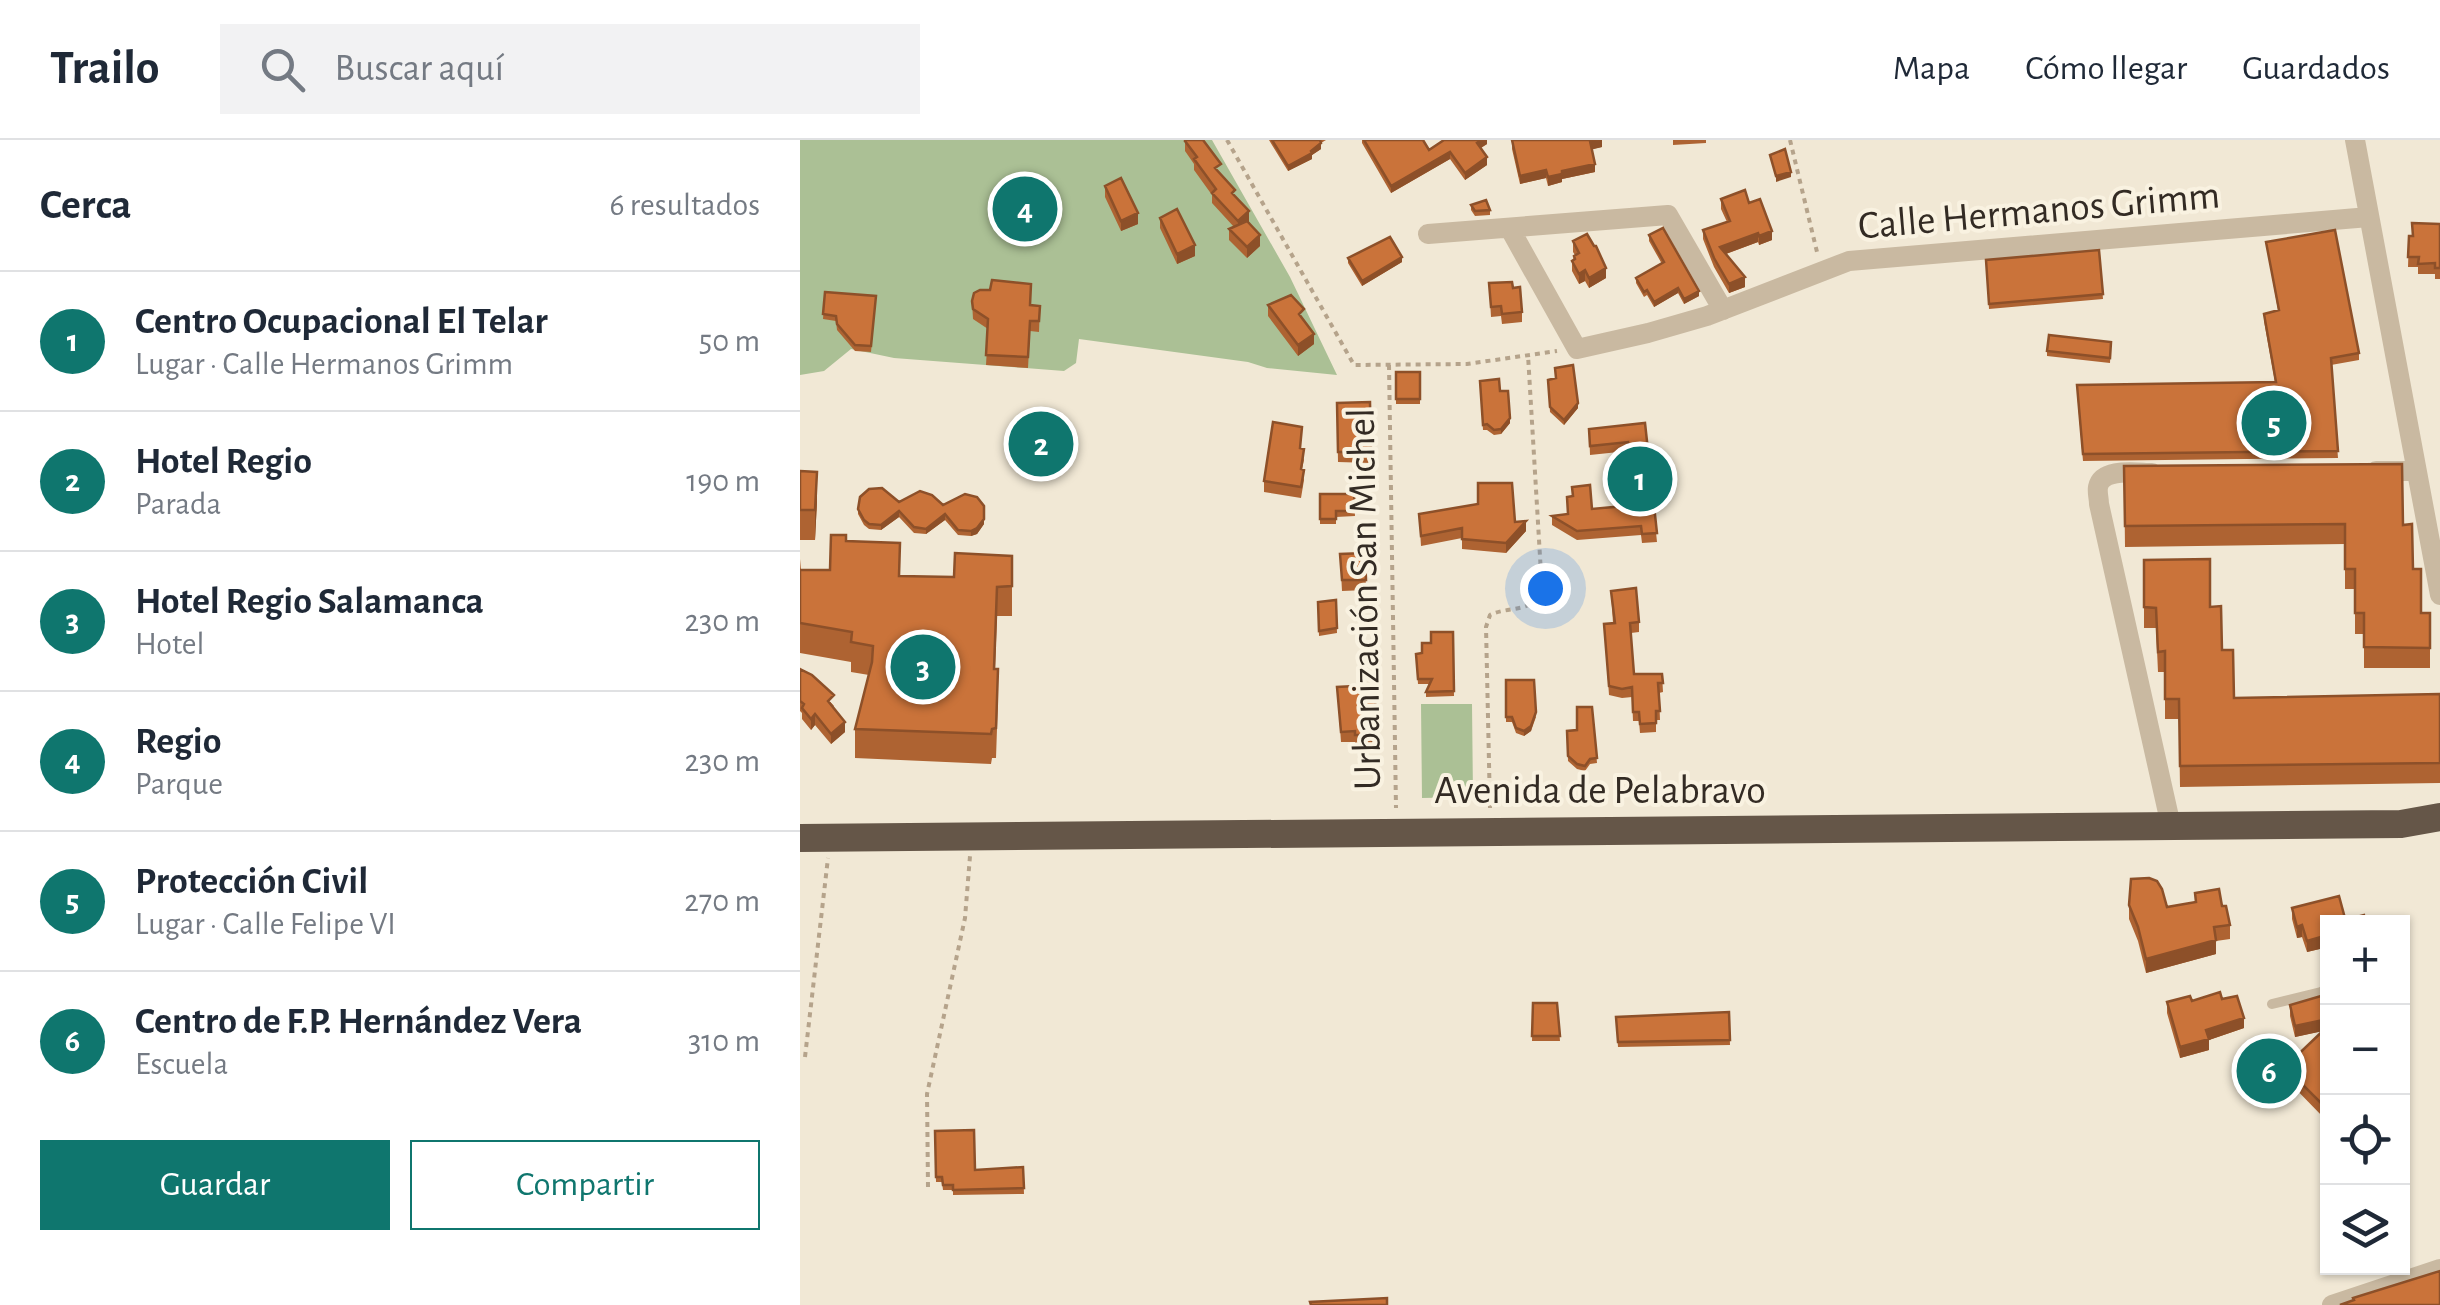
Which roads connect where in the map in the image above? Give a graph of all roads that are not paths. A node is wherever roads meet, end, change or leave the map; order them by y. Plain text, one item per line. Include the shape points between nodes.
1 (2355, 140) edge
2 (2369, 216) junction
3 (1510, 228) junction
4 (1428, 234) dead end
5 (1723, 310) junction
6 (2362, 471) edge
7 (2416, 471) junction
8 (2171, 472) edge
9 (2440, 595) edge
10 (2440, 817) edge
11 (2401, 824) junction
12 (2171, 826) junction
13 (2440, 833) edge
14 (800, 838) edge
15 (2320, 992) edge
16 (2272, 1004) dead end
17 (2440, 1269) edge
18 (2332, 1305) edge

1 - 2 street
2 - 5 street, Calle Hermanos Grimm via 1848,262
2 - 7 street
3 - 4 street
3 - 5 street via 1668,215
3 - 5 street, Calle Hermanos Grimm via 1576,349
6 - 7 street
7 - 9 street
8 - 12 street via 2114,473 2098,486
10 - 11 highway, Avenida de Pelabravo
11 - 12 highway, Avenida de Pelabravo
11 - 13 highway, Avenida de Pelabravo
12 - 14 highway, Avenida de Pelabravo
15 - 16 lane
17 - 18 street

